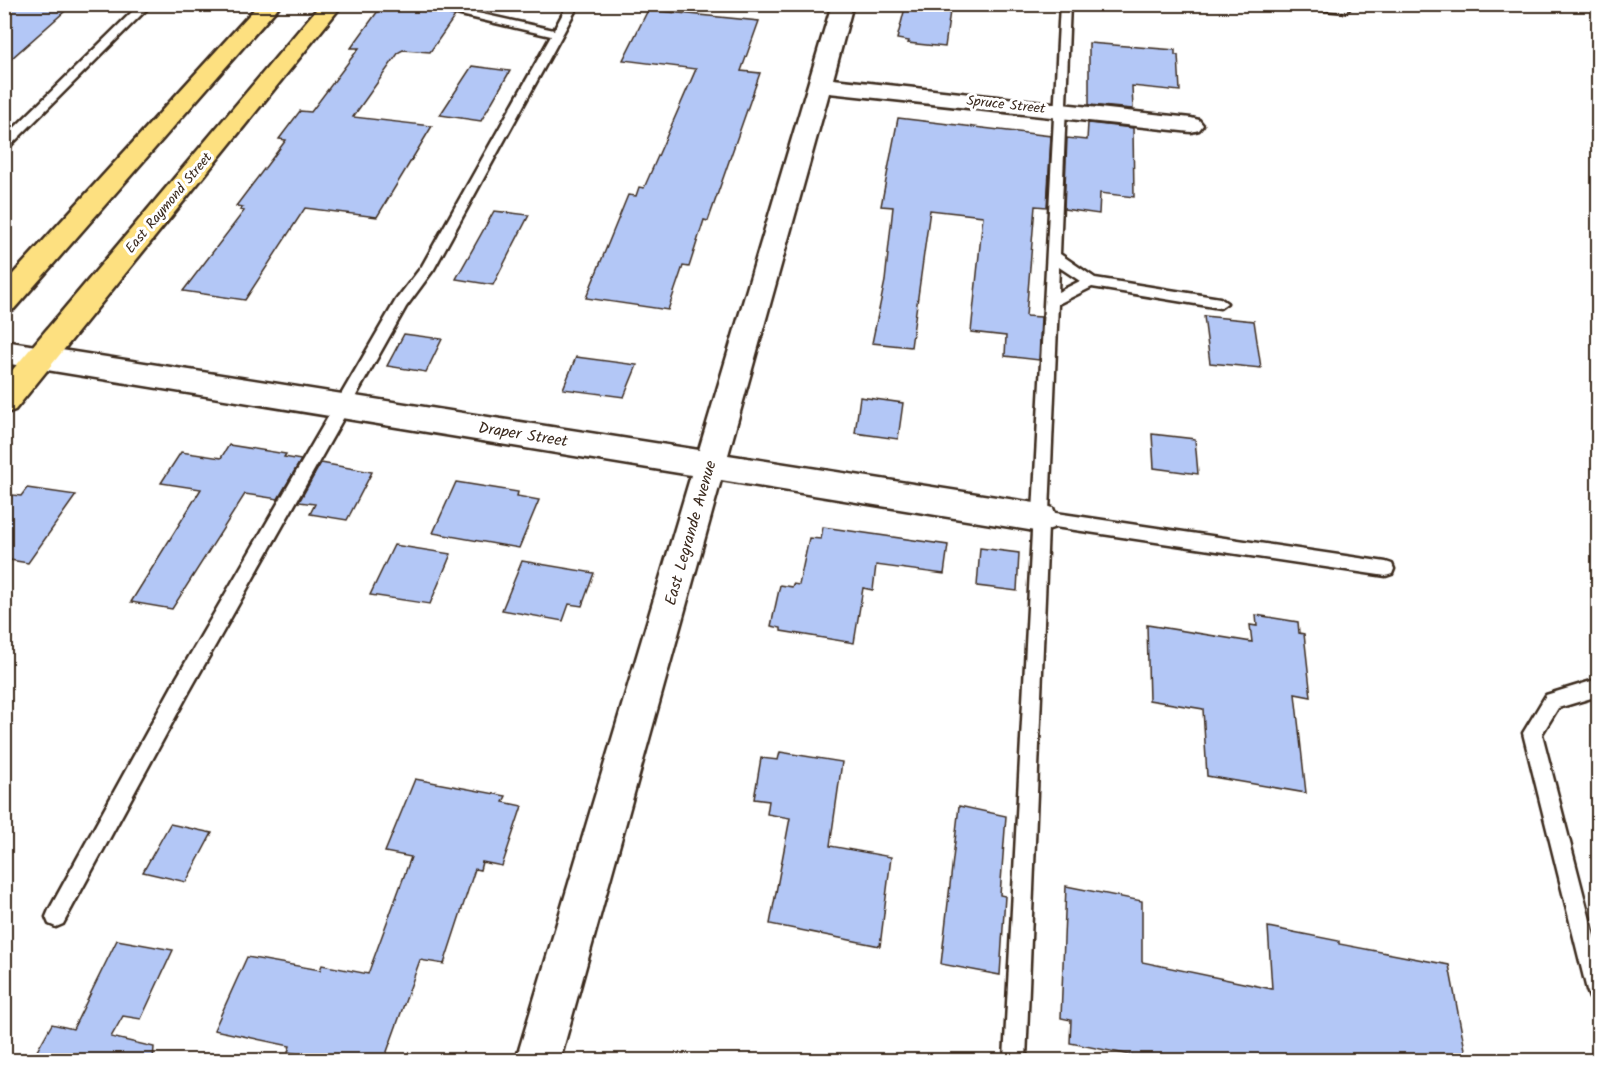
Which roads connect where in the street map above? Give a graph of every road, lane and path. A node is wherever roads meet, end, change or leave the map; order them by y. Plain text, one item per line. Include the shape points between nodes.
1 (147, 4) edge
2 (271, 4) edge
3 (333, 4) edge
4 (418, 4) edge
5 (574, 4) edge
6 (843, 4) edge
7 (1065, 4) edge
8 (1297, 4) edge
9 (1344, 9) dead end
10 (557, 34) junction
11 (820, 85) junction
12 (1061, 111) junction
13 (1191, 125) dead end
14 (4, 145) edge
15 (1054, 257) junction
16 (1091, 282) junction
17 (1051, 301) junction
18 (4, 302) edge
19 (1220, 303) dead end
20 (4, 352) edge
21 (41, 358) junction
22 (4, 402) edge
23 (343, 406) junction
24 (710, 465) junction
25 (1041, 518) junction
26 (1386, 569) dead end
27 (1599, 688) edge
28 (56, 916) dead end
29 (1599, 990) edge
30 (538, 1060) edge
31 (1015, 1060) edge

1 - 14 lane
2 - 18 main road
3 - 21 main road, East Raymond Street
4 - 10 lane
5 - 10 lane
6 - 11 street, East Legrande Avenue
7 - 12 lane
8 - 9 lane
10 - 23 lane via 426,269 401,304
11 - 12 street, Spruce Street
11 - 24 street, East Legrande Avenue
12 - 13 street, Spruce Street
12 - 15 lane
15 - 16 lane
15 - 17 lane
16 - 17 lane
16 - 19 lane
17 - 25 lane
20 - 21 street, Draper Street
21 - 22 main road, East Raymond Street
21 - 23 street, Draper Street
23 - 24 street, Draper Street
23 - 28 lane
24 - 25 street, Draper Street
24 - 30 street, East Legrande Avenue
25 - 26 lane
25 - 31 lane
27 - 29 lane via 1552,701 1532,733

